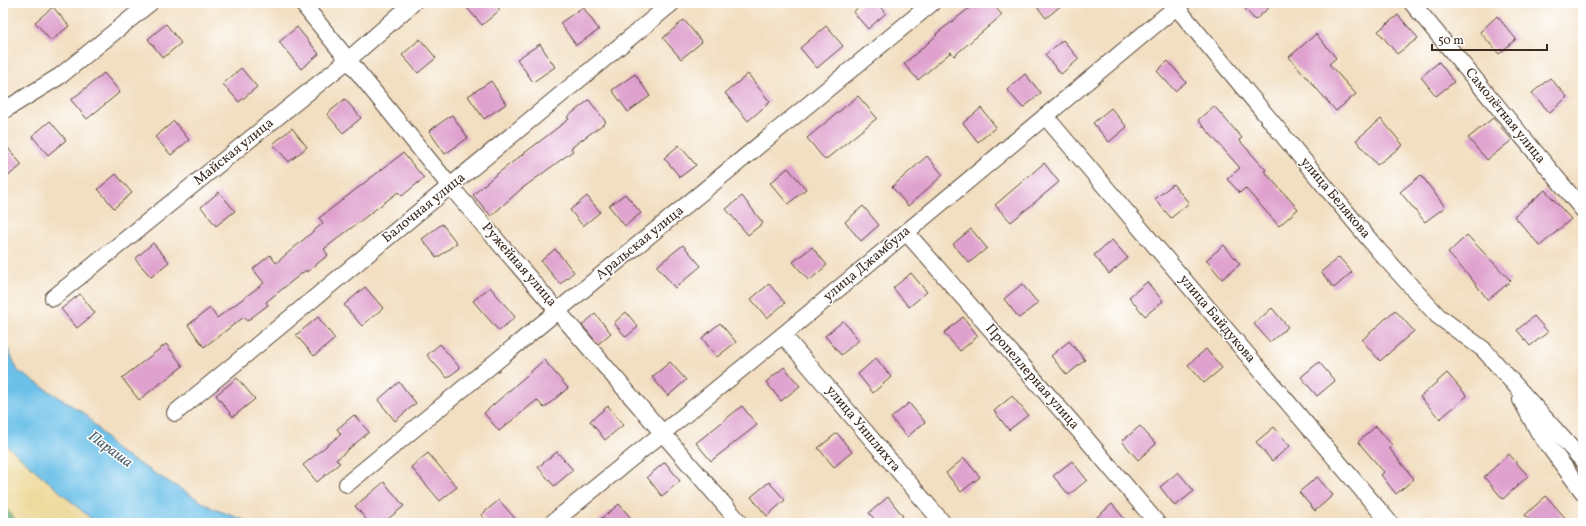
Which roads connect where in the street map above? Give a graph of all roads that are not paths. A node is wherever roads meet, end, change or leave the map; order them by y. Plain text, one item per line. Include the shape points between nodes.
1 (150, 3) edge
2 (302, 3) edge
3 (413, 3) edge
4 (672, 3) edge
5 (932, 3) edge
6 (1412, 3) edge
7 (1177, 4) edge
8 (348, 60) junction
9 (3, 111) edge
10 (1045, 116) junction
11 (450, 186) junction
12 (1583, 210) edge
13 (906, 232) junction
14 (53, 298) dead end
15 (558, 311) junction
16 (783, 335) junction
17 (1510, 379) junction
18 (175, 413) dead end
19 (661, 433) junction
20 (1583, 461) edge
21 (347, 484) dead end
22 (1583, 492) edge
23 (552, 523) edge
24 (740, 523) edge
25 (943, 523) edge
26 (1157, 523) edge
27 (1390, 523) edge

1 - 9 street via 60,76
2 - 8 street, Ружейная улица
3 - 8 street, Майская улица
4 - 11 street, Балочная улица
5 - 15 street, Аральская улица
6 - 12 street, Самолётная улица
7 - 10 street, улица Джамбула
7 - 17 street, улица Белякова via 1378,250 1438,316 1483,349
8 - 11 street, Ружейная улица
8 - 14 street, Майская улица
10 - 13 street, улица Джамбула
10 - 27 street, улица Байдукова
11 - 15 street, Ружейная улица
11 - 18 street, Балочная улица
13 - 16 street, улица Джамбула
13 - 26 street, Пропеллерная улица
15 - 19 street, Ружейная улица
15 - 21 street, Аральская улица
16 - 19 street, улица Джамбула
16 - 25 street, улица Уншлихта
17 - 20 street, улица Белякова
17 - 22 street, улица Белякова via 1538,433
19 - 23 street, улица Джамбула
19 - 24 street, Ружейная улица

